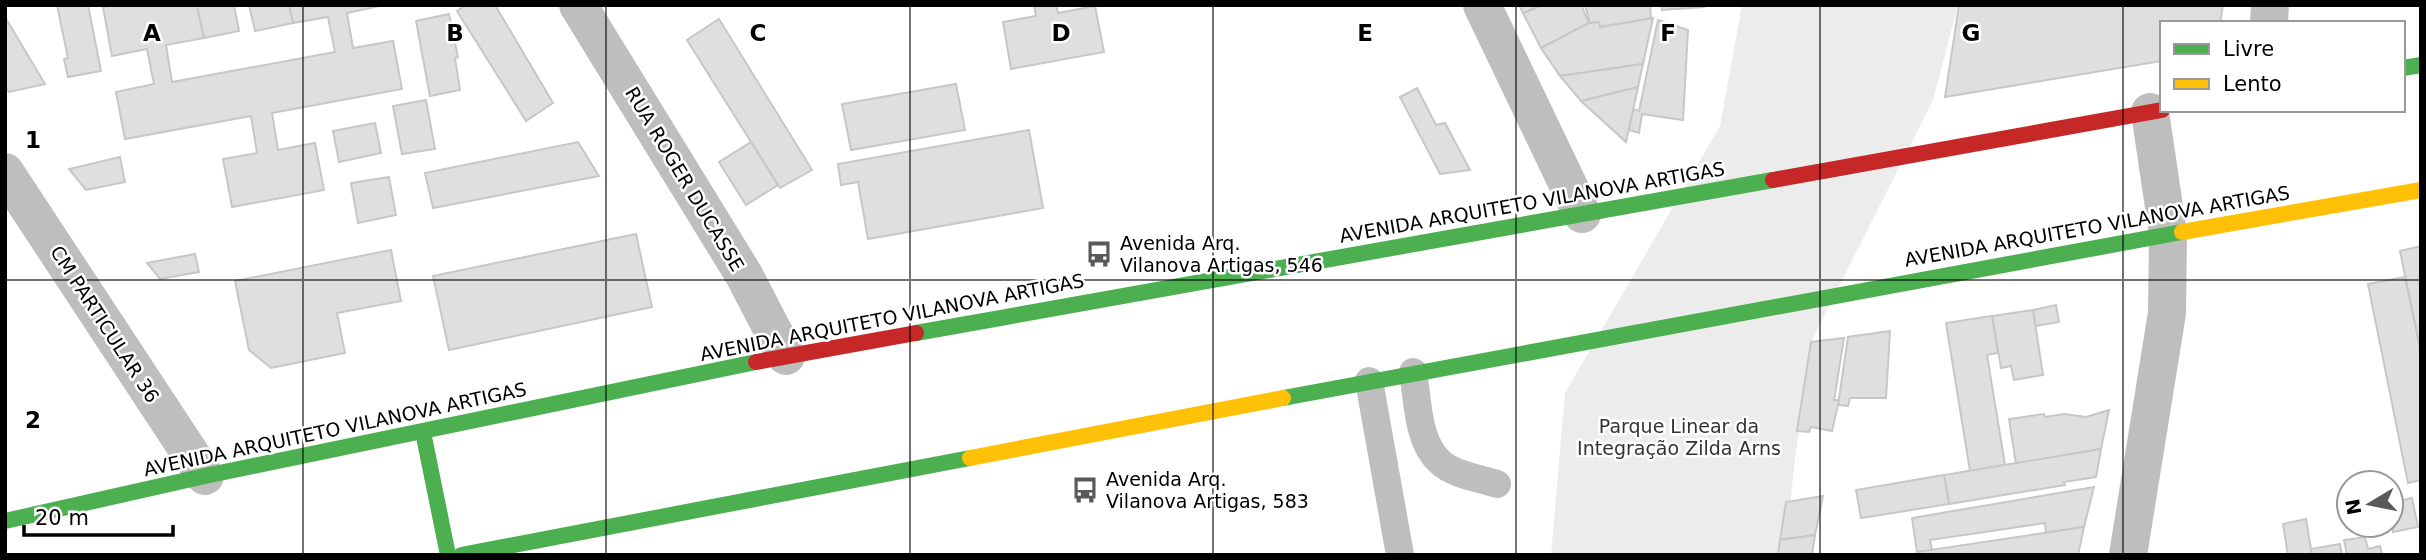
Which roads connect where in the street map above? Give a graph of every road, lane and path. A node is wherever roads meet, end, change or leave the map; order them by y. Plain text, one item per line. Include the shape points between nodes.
1 (578, 5) edge
2 (1482, 5) edge
3 (2156, 111) edge
4 (5, 172) edge
5 (2421, 190) edge
6 (1581, 214) junction
7 (2168, 234) junction
8 (786, 356) junction
9 (1413, 372) junction
10 (1369, 381) junction
11 (423, 432) junction
12 (205, 476) junction
13 (1497, 484) dead end
14 (5, 521) edge
15 (448, 555) edge
16 (461, 555) edge
17 (1400, 555) edge
18 (2128, 555) edge

1 - 8 street, RUA ROGER DUCASSE via 744,275
2 - 6 street
3 - 6 main road, AVENIDA ARQUITETO VILANOVA ARTIGAS
3 - 7 street
4 - 12 street, CM PARTICULAR 36
5 - 7 main road, AVENIDA ARQUITETO VILANOVA ARTIGAS
6 - 8 main road, AVENIDA ARQUITETO VILANOVA ARTIGAS
7 - 9 main road, AVENIDA ARQUITETO VILANOVA ARTIGAS
7 - 18 street via 2167,313
8 - 11 main road, AVENIDA ARQUITETO VILANOVA ARTIGAS
9 - 10 main road, AVENIDA ARQUITETO VILANOVA ARTIGAS
9 - 13 lane via 1425,444 1440,463
10 - 16 main road, AVENIDA ARQUITETO VILANOVA ARTIGAS
10 - 17 lane
11 - 12 main road, AVENIDA ARQUITETO VILANOVA ARTIGAS
11 - 15 main road
12 - 14 main road, AVENIDA ARQUITETO VILANOVA ARTIGAS

